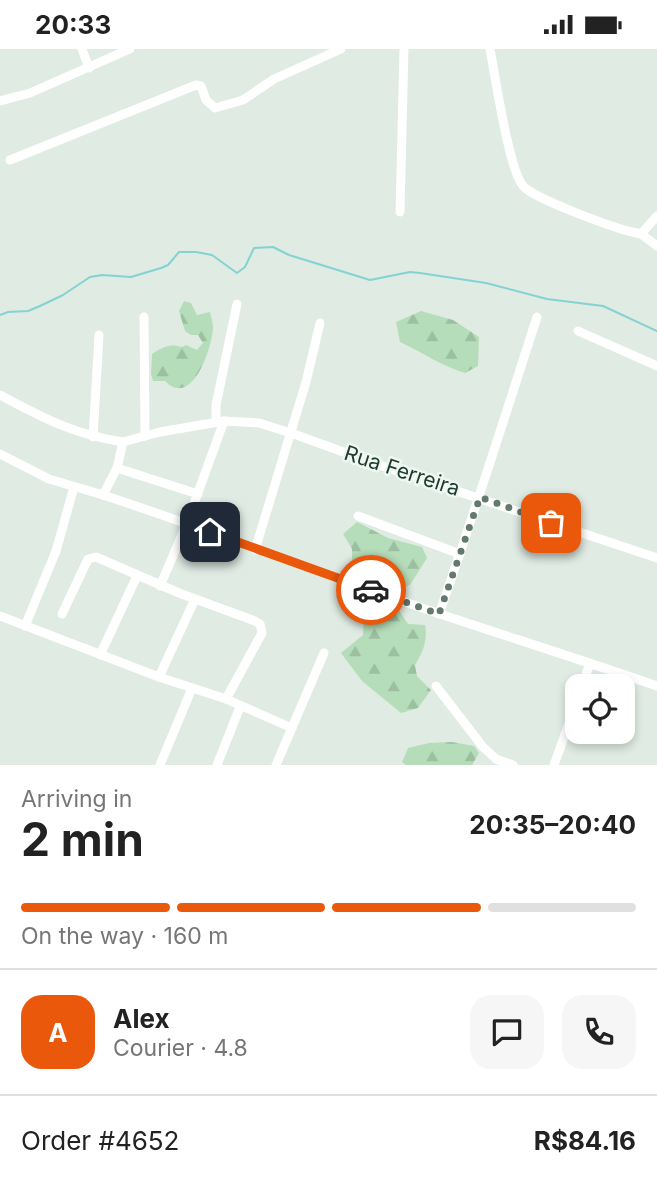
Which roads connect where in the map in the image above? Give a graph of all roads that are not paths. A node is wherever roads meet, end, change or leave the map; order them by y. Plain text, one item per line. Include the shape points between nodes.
1 (82, 49) edge
2 (130, 49) edge
3 (341, 49) edge
4 (404, 49) edge
5 (490, 49) edge
6 (89, 68) junction
7 (0, 101) edge
8 (10, 159) dead end
9 (400, 212) dead end
10 (657, 216) edge
11 (641, 235) junction
12 (657, 246) edge
13 (237, 304) dead end
14 (144, 317) dead end
15 (537, 317) dead end
16 (320, 323) dead end
17 (578, 331) dead end
18 (99, 335) dead end
19 (657, 366) edge
20 (0, 395) edge
21 (220, 422) junction
22 (291, 433) junction
23 (145, 436) junction
24 (93, 437) junction
25 (123, 442) junction
26 (0, 454) edge
27 (117, 468) junction
28 (74, 487) junction
29 (198, 494) junction
30 (103, 495) junction
31 (480, 497) junction
32 (358, 516) dead end
33 (187, 523) junction
34 (255, 550) junction
35 (460, 554) junction
36 (657, 558) edge
37 (137, 576) junction
38 (160, 586) junction
39 (195, 599) junction
40 (62, 614) dead end
41 (439, 614) junction
42 (0, 617) edge
43 (24, 626) junction
44 (324, 653) dead end
45 (100, 655) junction
46 (590, 663) junction
47 (586, 674) edge
48 (159, 677) junction
49 (436, 686) dead end
50 (657, 686) edge
51 (192, 688) junction
52 (226, 699) junction
53 (240, 707) junction
54 (292, 728) junction
55 (565, 734) edge
56 (160, 765) edge
57 (217, 765) edge
58 (276, 765) edge
59 (513, 765) edge
60 (554, 765) edge

1 - 6 street
2 - 6 street
3 - 8 street via 274,79 236,103 215,108 196,85
4 - 9 street
5 - 11 street via 522,186 588,217
6 - 7 street
10 - 11 street
11 - 12 street
13 - 21 street via 216,405
14 - 23 street
15 - 31 street
16 - 22 street
17 - 19 street
18 - 24 street
20 - 24 street via 64,428
21 - 22 street, Rua Ferreira via 259,423
21 - 23 street, Rua Ferreira
21 - 29 street
22 - 31 street, Rua Ferreira
22 - 34 street
23 - 25 street, Rua Ferreira
24 - 25 street
25 - 27 street
26 - 28 street
27 - 29 street
27 - 30 street
28 - 30 street
28 - 43 street via 56,551
29 - 33 street
30 - 33 street
31 - 35 street
31 - 36 street, Rua Ferreira
32 - 35 street
33 - 34 street
33 - 38 street
34 - 41 street
35 - 41 street
37 - 38 street
37 - 40 street via 96,557 88,559
37 - 45 street
38 - 39 street
39 - 48 street
39 - 52 street via 255,621 262,628
41 - 46 street
42 - 43 street
43 - 45 street
44 - 54 street
45 - 48 street
46 - 47 street
46 - 50 street
48 - 51 street
49 - 59 street via 483,747 496,759
51 - 52 street
51 - 56 street
52 - 53 street
53 - 54 street
53 - 57 street
54 - 58 street
55 - 60 street

